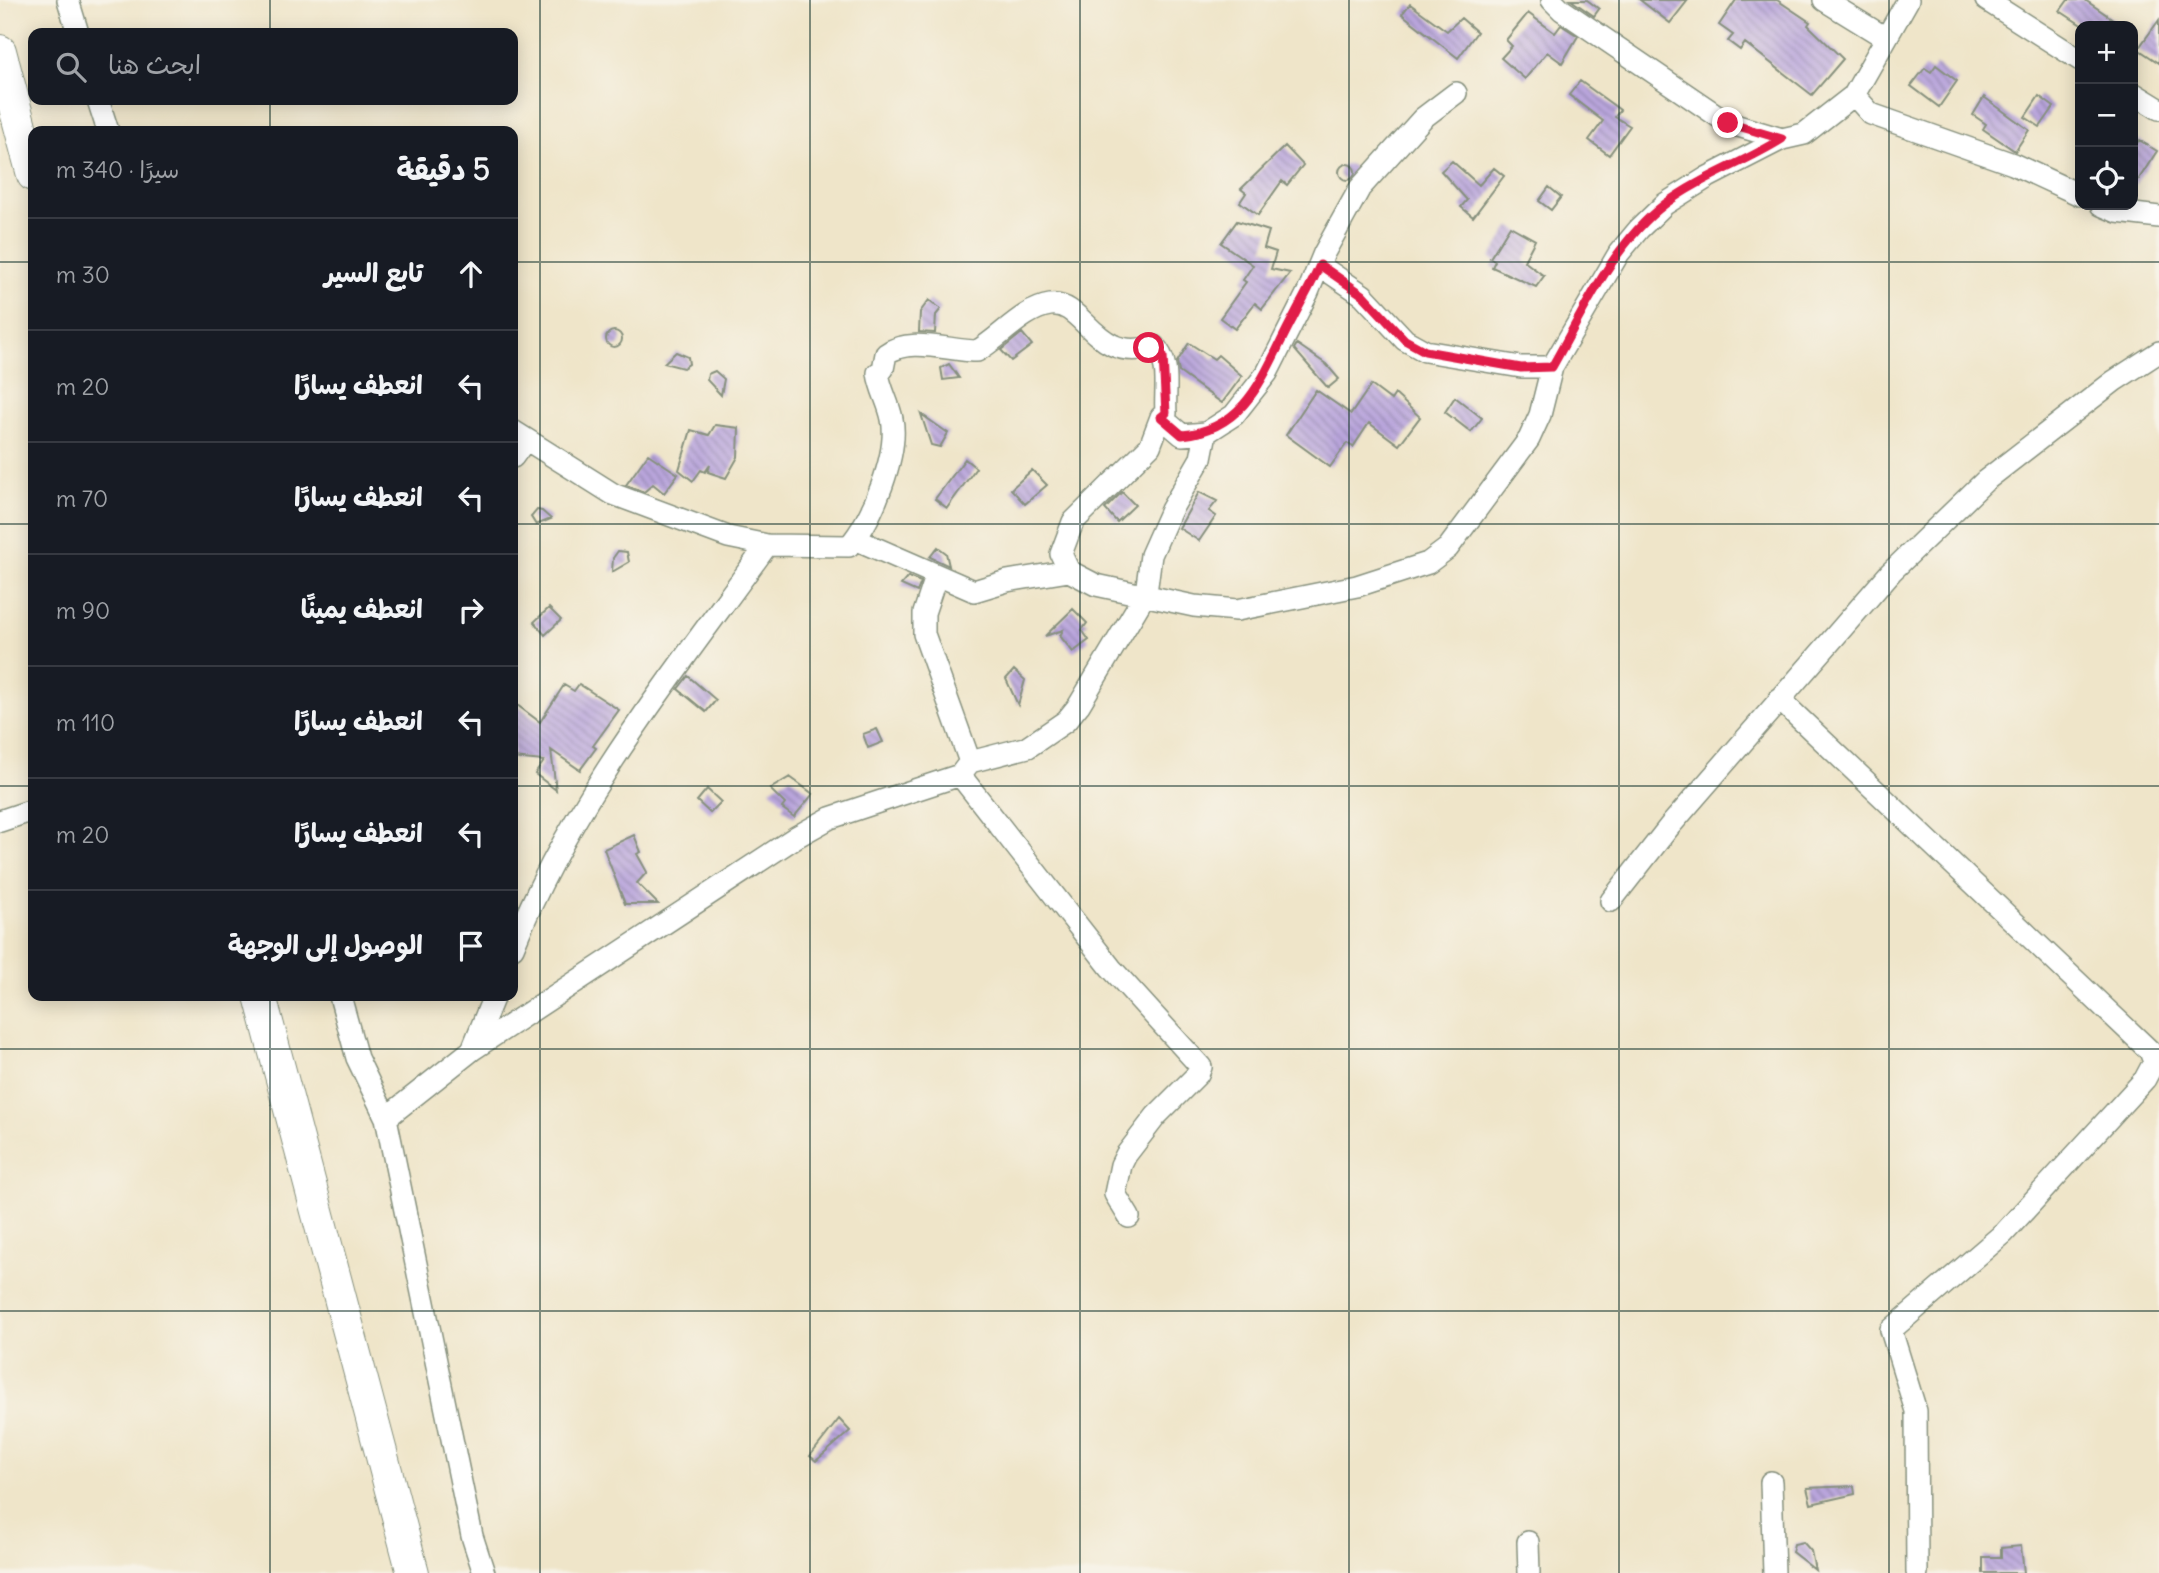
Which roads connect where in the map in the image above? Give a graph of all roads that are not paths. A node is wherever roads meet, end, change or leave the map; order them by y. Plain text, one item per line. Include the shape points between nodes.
1 (68, 0) edge
2 (1552, 0) edge
3 (1824, 0) edge
4 (1908, 0) edge
5 (1986, 0) edge
6 (76, 28) edge
7 (1884, 37) junction
8 (0, 51) edge
9 (2075, 57) edge
10 (1456, 93) dead end
11 (1854, 95) junction
12 (2138, 96) edge
13 (100, 105) edge
14 (2159, 109) edge
15 (106, 126) edge
16 (1782, 139) junction
17 (28, 156) edge
18 (2075, 193) edge
19 (2112, 210) edge
20 (2159, 218) edge
21 (1320, 265) junction
22 (2159, 352) edge
23 (1552, 367) junction
24 (1161, 417) junction
25 (1206, 433) junction
26 (519, 435) edge
27 (855, 539) junction
28 (767, 545) junction
29 (1069, 571) junction
30 (936, 577) junction
31 (1146, 593) junction
32 (1779, 699) junction
33 (965, 768) junction
34 (28, 812) edge
35 (0, 821) edge
36 (1611, 901) dead end
37 (518, 935) edge
38 (261, 1001) edge
39 (341, 1001) edge
40 (492, 1001) edge
41 (472, 1050) junction
42 (386, 1118) junction
43 (1129, 1217) dead end
44 (1771, 1482) dead end
45 (1528, 1542) dead end
46 (413, 1573) edge
47 (484, 1573) edge
48 (1529, 1573) edge
49 (1773, 1573) edge
50 (1917, 1573) edge

1 - 6 street
2 - 16 street via 1728,123
3 - 7 street
4 - 7 street
5 - 9 street
7 - 11 street
8 - 17 street
10 - 21 street via 1423,118 1360,188
11 - 16 street via 1804,134
11 - 18 street via 1871,114 2013,164
12 - 14 street
13 - 15 street
16 - 23 street via 1665,204 1639,229 1619,253
19 - 20 street
21 - 23 street via 1363,295 1405,340 1425,351 1521,368
21 - 25 street via 1258,387 1234,415
22 - 32 street via 2114,381 1986,481 1891,572
23 - 31 street via 1529,439 1448,548 1428,563 1357,586 1237,610 1194,606
24 - 25 street via 1182,435
24 - 27 street via 1166,413 1166,390 1161,353 1154,346 1139,350 1108,343 1064,304 1027,314 977,351 914,346 892,349 878,373 893,422 891,459
24 - 29 street via 1150,446 1073,522 1060,554
25 - 31 street via 1201,458 1151,555
26 - 28 street via 613,494 728,537
27 - 28 street via 849,546
27 - 30 street
28 - 37 street via 646,713 562,845
29 - 30 street via 974,591
29 - 31 street via 1096,584
30 - 33 street via 924,613 924,634
31 - 33 street via 1104,667 1066,721 1028,747
32 - 36 street
32 - 50 street via 2150,1051 2154,1062 2145,1079 2004,1233 1891,1330 1916,1411
33 - 41 street via 830,818 796,837
33 - 43 street via 1111,968 1201,1067 1156,1116 1121,1166 1115,1194
34 - 35 street
38 - 46 street
39 - 42 street via 357,1058
40 - 41 street
41 - 42 street
42 - 47 street via 472,1536
44 - 49 street
45 - 48 street

